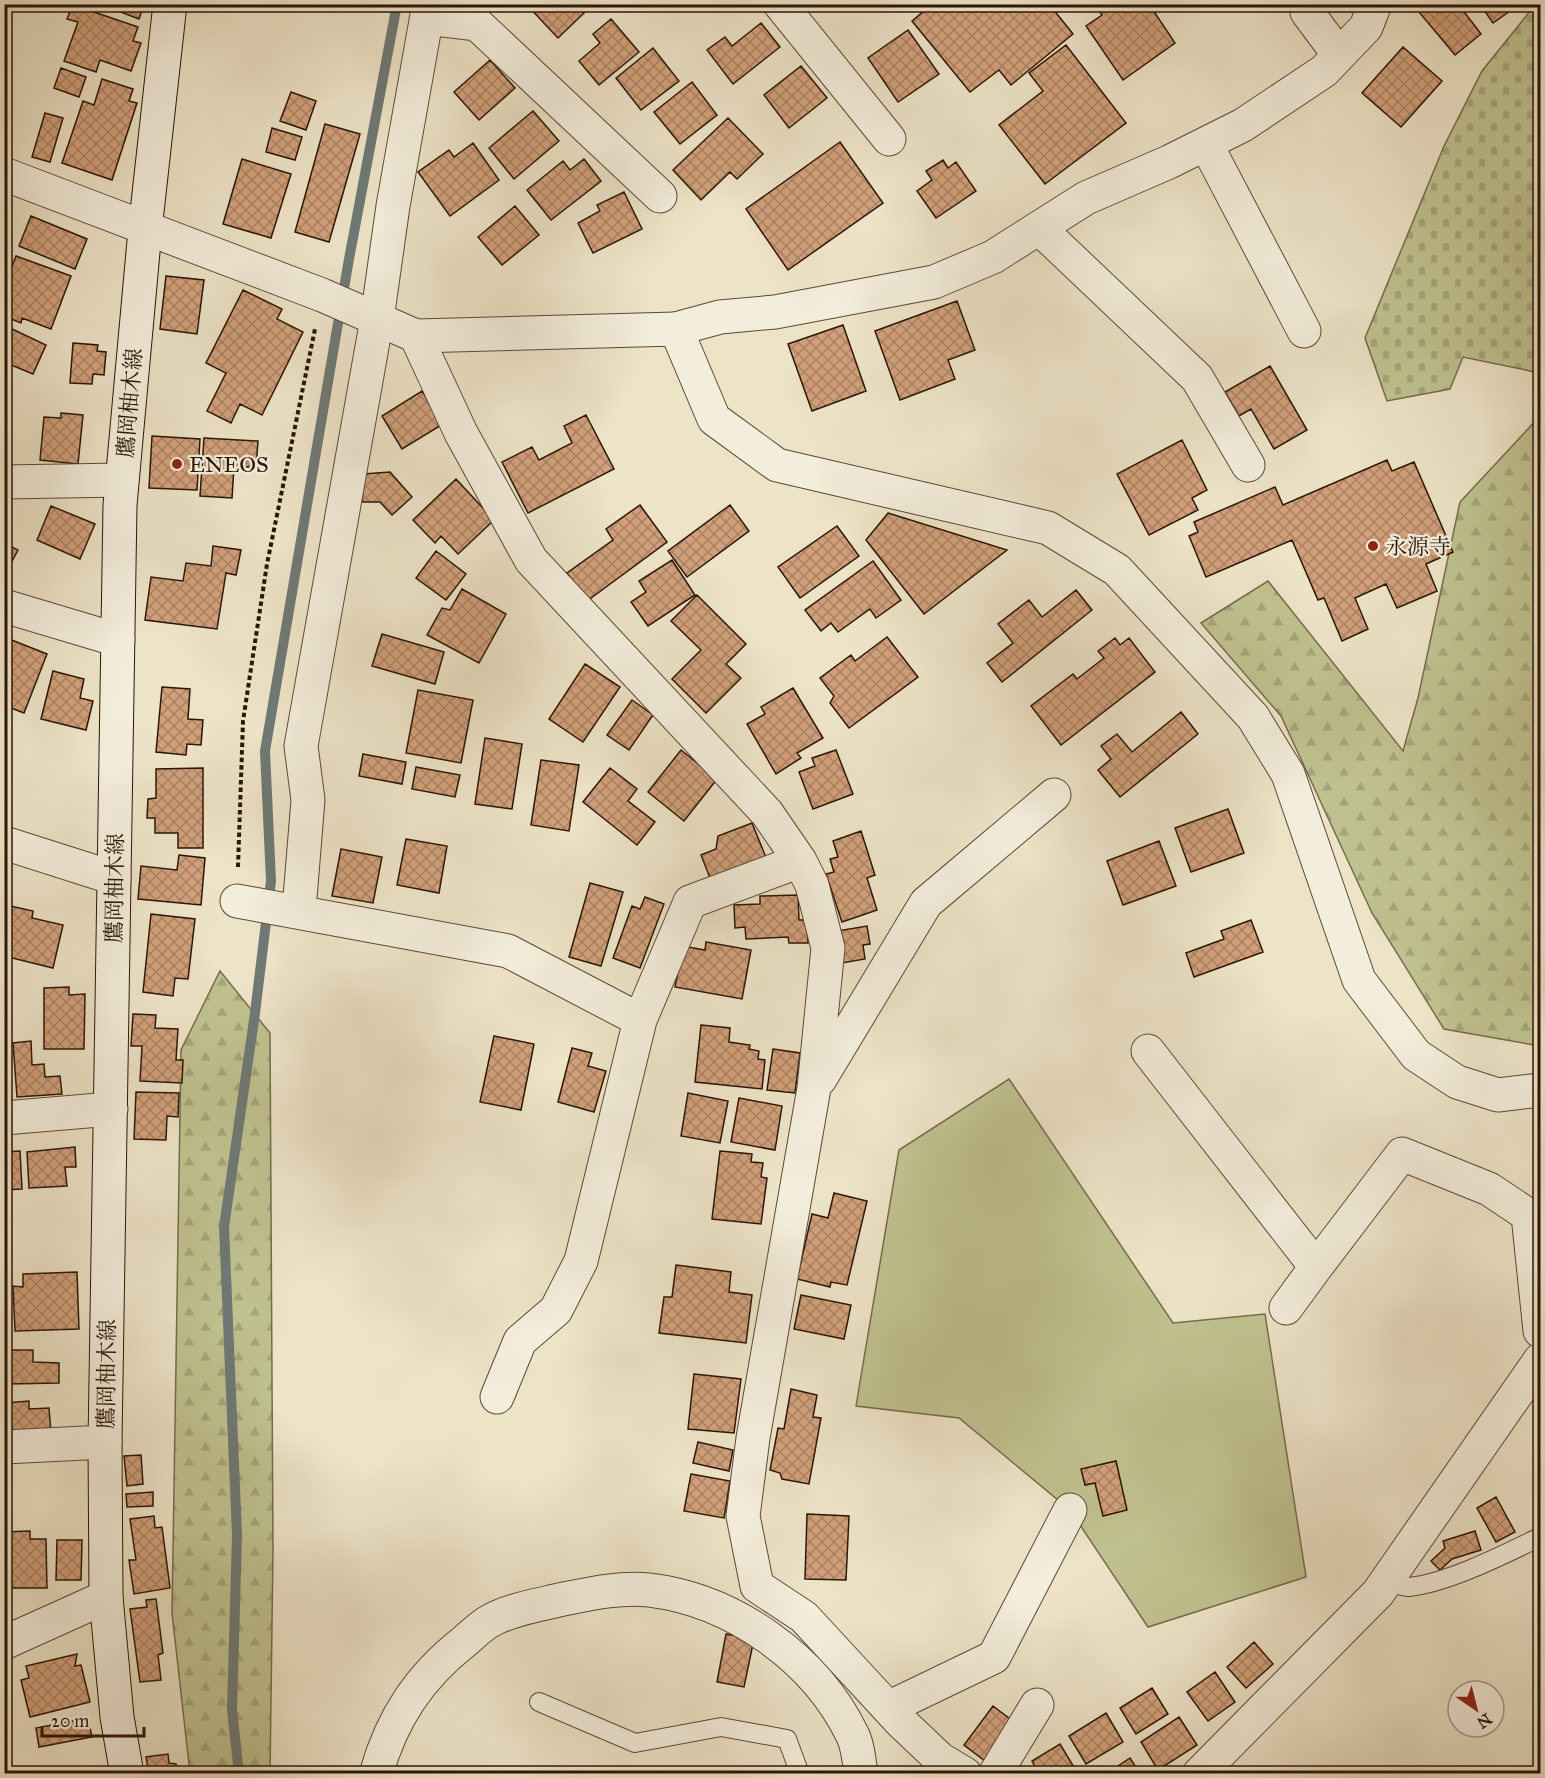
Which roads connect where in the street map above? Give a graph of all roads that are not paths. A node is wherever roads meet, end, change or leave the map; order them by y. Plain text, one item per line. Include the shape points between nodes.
1 (170, 4) edge
2 (780, 4) edge
3 (1376, 4) edge
4 (428, 11) edge
5 (1307, 12) dead end
6 (1339, 55) junction
7 (889, 139) dead end
8 (1206, 144) junction
9 (4, 174) edge
10 (660, 196) dead end
11 (1039, 228) junction
12 (145, 230) junction
13 (371, 315) junction
14 (676, 329) junction
15 (1304, 331) dead end
16 (416, 336) junction
17 (1248, 465) dead end
18 (122, 480) junction
19 (4, 482) edge
20 (4, 606) edge
21 (118, 640) junction
22 (1054, 795) dead end
23 (4, 843) edge
24 (800, 861) junction
25 (114, 878) junction
26 (237, 901) road end
27 (299, 910) junction
28 (640, 1020) junction
29 (1148, 1051) dead end
30 (814, 1088) junction
31 (1540, 1090) edge
32 (111, 1109) junction
33 (4, 1118) edge
34 (1316, 1267) junction
35 (1286, 1308) dead end
36 (1540, 1331) edge
37 (1540, 1360) edge
38 (497, 1397) dead end
39 (105, 1442) junction
40 (4, 1447) edge
41 (1070, 1510) dead end
42 (1540, 1537) edge
43 (1386, 1581) junction
44 (106, 1597) junction
45 (4, 1643) edge
46 (539, 1702) dead end
47 (1037, 1705) dead end
48 (888, 1708) junction
49 (127, 1773) edge
50 (376, 1773) edge
51 (800, 1773) edge
52 (861, 1773) edge
53 (965, 1773) edge
54 (995, 1773) edge
55 (1199, 1773) edge

1 - 12 street, 鷹岡柚木線
2 - 7 street
3 - 6 street via 1366,27
4 - 10 street via 477,24
4 - 13 street
5 - 6 street
6 - 8 street via 1324,71 1243,125
8 - 11 street via 1086,198
8 - 15 street
9 - 12 street
11 - 14 street via 993,257 934,282 775,312 720,317
11 - 17 street via 1197,378
12 - 13 street
12 - 18 street, 鷹岡柚木線
13 - 16 street
13 - 27 street via 301,746 308,800
14 - 16 street
14 - 31 street via 714,419 777,465 1048,528 1117,570 1253,717 1288,774 1359,980 1416,1055 1457,1082 1498,1095
16 - 24 street via 460,432 531,560 767,813
18 - 19 street
18 - 21 street, 鷹岡柚木線
20 - 21 street
21 - 25 street, 鷹岡柚木線
22 - 30 street via 926,903
23 - 25 street
24 - 28 street via 690,902
24 - 30 street via 812,885 828,948
25 - 32 street, 鷹岡柚木線
26 - 27 street
27 - 28 street via 508,951
28 - 38 street via 581,1261 556,1310 520,1341
29 - 34 street
30 - 48 street via 743,1516 757,1586 804,1617
32 - 33 street
32 - 39 street, 鷹岡柚木線
34 - 35 street
34 - 36 street via 1402,1154 1489,1189 1528,1215
37 - 43 street
39 - 40 street
39 - 44 street, 鷹岡柚木線
41 - 48 street via 994,1657
42 - 43 lane via 1426,1583 1407,1587
43 - 55 street
44 - 45 street
44 - 49 street, 鷹岡柚木線 via 117,1717
46 - 51 lane via 635,1743 721,1727 787,1739
47 - 54 street
48 - 53 street via 940,1759
50 - 52 street via 386,1740 407,1700 442,1659 490,1620 605,1590 649,1590 725,1612 782,1645 822,1688 853,1735

